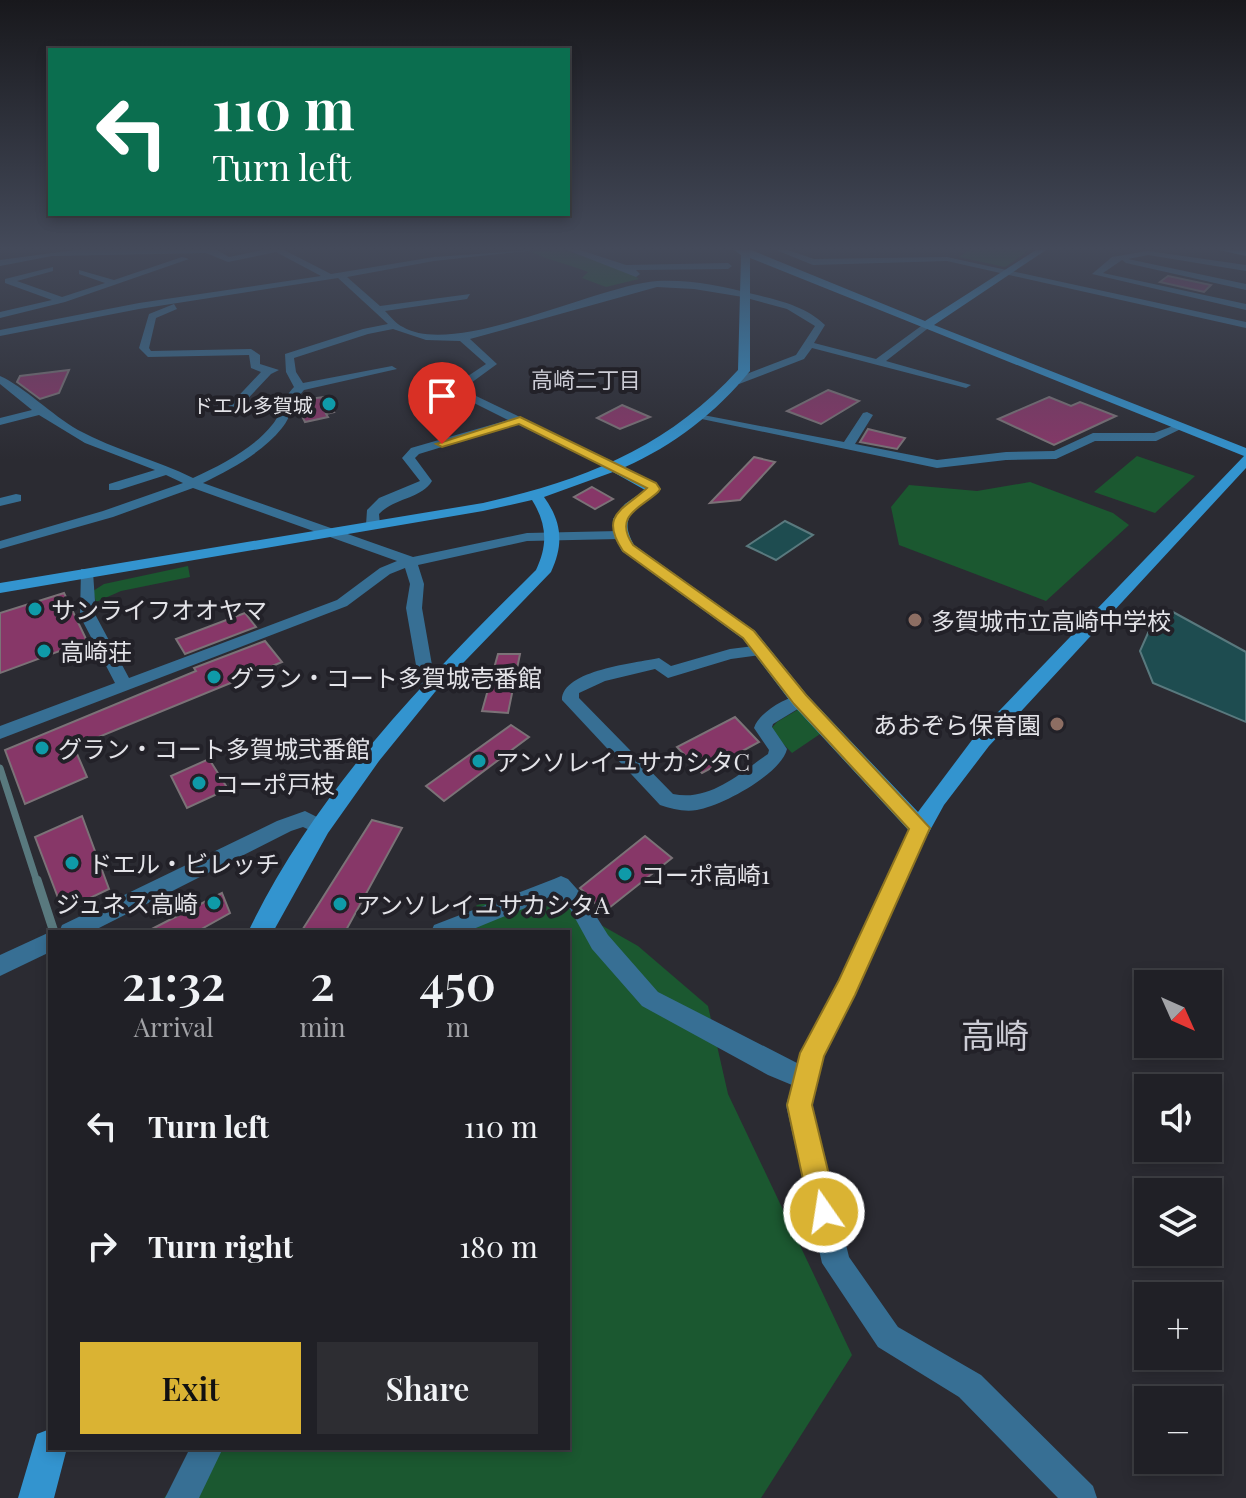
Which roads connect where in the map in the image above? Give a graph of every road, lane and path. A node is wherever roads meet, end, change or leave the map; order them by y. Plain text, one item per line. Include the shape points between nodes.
1 (65, 320) edge
2 (151, 320) edge
3 (390, 320) edge
4 (519, 320) edge
5 (746, 320) edge
6 (816, 320) edge
7 (918, 320) edge
8 (934, 320) edge
9 (1223, 320) edge
10 (928, 324) junction
11 (1246, 325) edge
12 (395, 326) junction
13 (0, 333) edge
14 (463, 338) junction
15 (808, 344) junction
16 (878, 362) junction
17 (289, 367) junction
18 (392, 369) dead end
19 (268, 371) junction
20 (0, 379) edge
21 (735, 382) junction
22 (966, 385) dead end
23 (300, 387) junction
24 (233, 408) dead end
25 (41, 411) junction
26 (867, 415) dead end
27 (698, 417) junction
28 (520, 420) junction
29 (0, 422) edge
30 (1181, 426) junction
31 (847, 447) junction
32 (1246, 453) edge
33 (1246, 460) edge
34 (614, 467) junction
35 (170, 470) junction
36 (195, 484) junction
37 (114, 487) dead end
38 (534, 493) junction
39 (16, 498) dead end
40 (0, 502) edge
41 (373, 525) junction
42 (327, 533) junction
43 (619, 535) junction
44 (554, 536) junction
45 (0, 545) edge
46 (412, 562) junction
47 (86, 572) junction
48 (0, 588) edge
49 (762, 650) junction
50 (124, 684) junction
51 (428, 688) junction
52 (800, 700) junction
53 (0, 733) edge
54 (320, 827) junction
55 (920, 828) junction
56 (74, 930) edge
57 (261, 930) edge
58 (447, 930) edge
59 (48, 943) edge
60 (0, 966) edge
61 (806, 1078) junction
62 (49, 1450) edge
63 (206, 1450) edge
64 (36, 1498) edge
65 (181, 1498) edge
66 (1081, 1498) edge

1 - 13 street
2 - 19 street via 144,348 148,354 251,352 255,366
3 - 12 street
4 - 14 street
5 - 21 street via 744,371
6 - 15 street via 820,325
7 - 10 street
8 - 10 street
9 - 11 street
10 - 16 street
10 - 30 street
12 - 14 street via 426,337
12 - 17 street via 289,356
14 - 28 street via 492,364 471,377 464,391
15 - 16 street
15 - 21 street via 800,357
16 - 22 street
17 - 19 street
17 - 23 street
18 - 23 street
19 - 24 street
20 - 25 street
21 - 27 street
23 - 36 street via 277,428
25 - 29 street
25 - 35 street via 78,435
26 - 31 street
27 - 31 street
27 - 34 street
28 - 34 street
28 - 41 street via 415,451 408,458 426,481 384,501 372,513
30 - 31 street via 1156,437 1093,437 1056,455 937,464
30 - 32 street
33 - 55 street via 982,741
34 - 38 street
34 - 43 street via 654,489 623,513
35 - 36 street
35 - 37 street
36 - 42 street
36 - 45 street
38 - 41 street
38 - 44 street via 554,524
39 - 40 street
41 - 42 street
42 - 46 street
42 - 47 street
43 - 44 street
43 - 49 street via 628,548 739,626
44 - 46 street
44 - 51 street via 543,572
46 - 50 street via 385,571 342,603
46 - 51 street
47 - 48 street
47 - 50 street via 88,616
49 - 52 street
49 - 52 street via 668,673 659,663 594,680 575,687 571,700 667,800 682,805 712,800 776,757 778,749 763,728 765,721
50 - 53 street
51 - 54 street
52 - 55 street
54 - 56 street via 305,819 284,826
54 - 57 street
55 - 61 street via 812,1053
58 - 61 street via 561,885 600,942 650,999
59 - 60 street
61 - 66 street via 799,1105 836,1263 888,1337 970,1386
62 - 64 street
63 - 65 street

